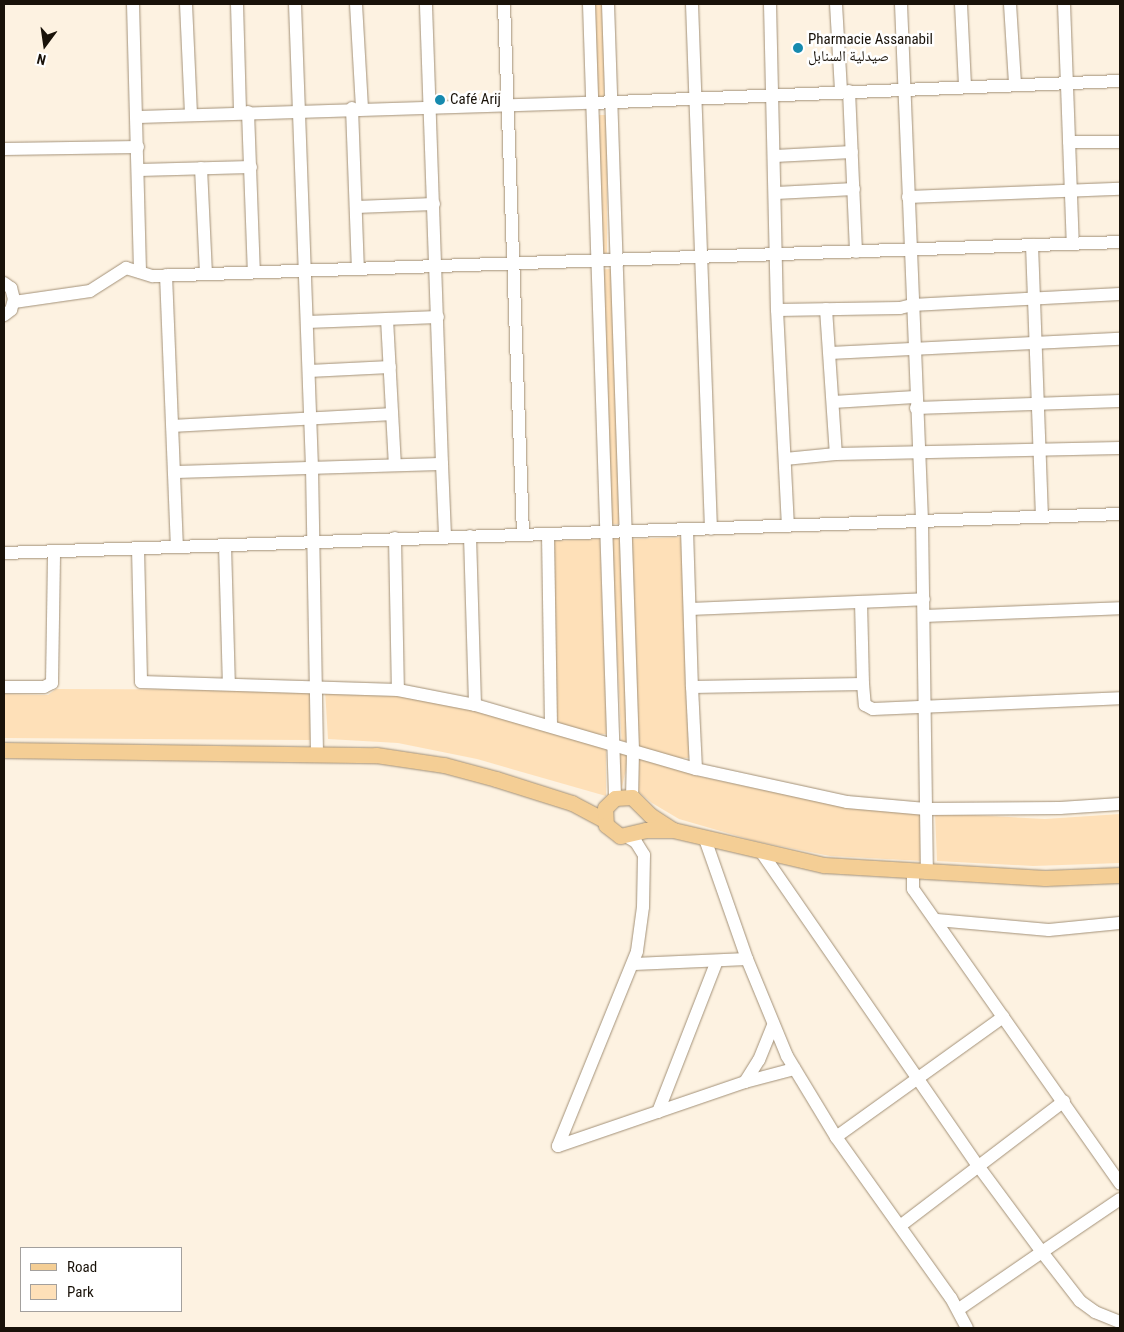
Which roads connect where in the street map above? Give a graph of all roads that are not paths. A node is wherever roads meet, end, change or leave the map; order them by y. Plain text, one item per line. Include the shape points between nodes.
1 (133, 4) edge
2 (186, 4) edge
3 (237, 4) edge
4 (296, 4) edge
5 (356, 4) edge
6 (426, 4) edge
7 (504, 4) edge
8 (589, 4) edge
9 (608, 4) edge
10 (692, 4) edge
11 (770, 4) edge
12 (836, 4) edge
13 (901, 4) edge
14 (961, 4) edge
15 (1010, 4) edge
16 (1064, 4) edge
17 (1120, 81) edge
18 (1066, 83) junction
19 (1014, 84) junction
20 (965, 86) junction
21 (905, 88) junction
22 (845, 92) junction
23 (774, 95) junction
24 (695, 98) junction
25 (611, 102) junction
26 (592, 103) junction
27 (509, 104) junction
28 (431, 107) junction
29 (357, 108) junction
30 (299, 110) junction
31 (244, 112) junction
32 (191, 113) junction
33 (138, 117) junction
34 (1069, 142) junction
35 (1120, 142) edge
36 (138, 147) junction
37 (4, 149) edge
38 (852, 152) junction
39 (775, 156) junction
40 (251, 167) junction
41 (201, 168) junction
42 (139, 170) junction
43 (854, 189) junction
44 (1120, 189) edge
45 (1070, 191) junction
46 (776, 193) junction
47 (908, 197) junction
48 (434, 204) junction
49 (356, 207) junction
50 (1120, 242) edge
51 (1073, 244) junction
52 (1032, 245) junction
53 (910, 251) junction
54 (856, 252) junction
55 (777, 254) junction
56 (700, 257) junction
57 (617, 260) junction
58 (598, 261) junction
59 (514, 264) junction
60 (436, 266) junction
61 (358, 269) junction
62 (305, 270) junction
63 (140, 272) junction
64 (254, 272) junction
65 (206, 273) junction
66 (166, 275) junction
67 (4, 283) edge
68 (1120, 294) edge
69 (1034, 300) junction
70 (14, 302) junction
71 (912, 305) junction
72 (826, 309) junction
73 (777, 310) junction
74 (4, 315) edge
75 (438, 317) junction
76 (387, 319) junction
77 (307, 322) junction
78 (1120, 339) edge
79 (1035, 343) junction
80 (914, 348) junction
81 (830, 353) junction
82 (390, 367) junction
83 (309, 371) junction
84 (1120, 400) edge
85 (833, 402) junction
86 (916, 402) junction
87 (1036, 405) junction
88 (392, 414) junction
89 (310, 418) junction
90 (173, 426) junction
91 (1120, 448) edge
92 (1038, 451) junction
93 (917, 453) junction
94 (836, 454) junction
95 (785, 459) junction
96 (442, 464) junction
97 (395, 465) junction
98 (312, 467) junction
99 (174, 472) junction
100 (1120, 514) edge
101 (1042, 517) junction
102 (922, 521) junction
103 (788, 526) junction
104 (711, 529) junction
105 (687, 530) junction
106 (608, 534) junction
107 (626, 534) junction
108 (524, 535) junction
109 (548, 535) junction
110 (445, 536) junction
111 (470, 536) junction
112 (395, 538) junction
113 (314, 542) junction
114 (225, 545) junction
115 (177, 547) junction
116 (138, 548) junction
117 (54, 552) junction
118 (4, 553) edge
119 (924, 599) junction
120 (861, 602) junction
121 (1120, 608) edge
122 (690, 609) junction
123 (924, 616) junction
124 (229, 684) junction
125 (863, 684) junction
126 (315, 686) junction
127 (4, 687) edge
128 (692, 687) junction
129 (398, 690) junction
130 (1120, 698) edge
131 (475, 705) junction
132 (927, 707) junction
133 (550, 726) junction
134 (614, 745) junction
135 (4, 750) edge
136 (633, 750) junction
137 (317, 754) junction
138 (696, 769) junction
139 (611, 801) junction
140 (572, 802) junction
141 (637, 802) junction
142 (1120, 804) edge
143 (926, 809) junction
144 (604, 820) junction
145 (673, 830) junction
146 (631, 834) junction
147 (705, 838) junction
148 (762, 853) junction
149 (920, 873) junction
150 (1120, 875) edge
151 (937, 920) junction
152 (1120, 923) edge
153 (748, 960) junction
154 (716, 961) junction
155 (634, 964) junction
156 (1003, 1017) junction
157 (773, 1026) junction
158 (794, 1069) junction
159 (918, 1077) junction
160 (745, 1082) junction
161 (1064, 1102) junction
162 (658, 1112) junction
163 (836, 1137) junction
164 (979, 1167) junction
165 (1120, 1182) edge
166 (1120, 1199) edge
167 (900, 1226) junction
168 (1042, 1252) junction
169 (959, 1309) junction
170 (1120, 1322) edge
171 (967, 1328) edge

1 - 33 street
2 - 32 street
3 - 31 street
4 - 30 street
5 - 29 street
6 - 28 street
7 - 27 street
8 - 26 street
9 - 25 street
10 - 24 street
11 - 23 street
12 - 22 street
13 - 21 street
14 - 20 street
15 - 19 street
16 - 18 street
17 - 18 street
18 - 19 street
18 - 34 street
19 - 20 street
20 - 21 street
21 - 22 street
21 - 47 street
22 - 23 street
22 - 38 street
23 - 24 street
23 - 39 street
24 - 25 street
24 - 56 street
25 - 26 street
25 - 57 street
26 - 27 street
26 - 58 street
27 - 28 street
27 - 59 street
28 - 29 street
28 - 48 street
29 - 30 street
29 - 49 street
30 - 31 street
30 - 62 street
31 - 32 street
31 - 40 street
32 - 33 street
33 - 36 street
34 - 35 street
34 - 45 street
36 - 37 street
36 - 42 street
38 - 39 street
38 - 43 street
39 - 46 street
40 - 41 street
40 - 64 street
41 - 42 street
41 - 65 street
42 - 63 street
43 - 46 street
43 - 54 street
44 - 45 street
45 - 47 street
45 - 51 street
46 - 55 street
47 - 53 street
48 - 49 street
48 - 60 street
49 - 61 street
50 - 51 street
51 - 52 street
52 - 53 street
52 - 69 street
53 - 54 street
53 - 71 street
54 - 55 street
55 - 56 street
55 - 73 street
56 - 57 street
56 - 104 street
57 - 58 street
57 - 107 street
58 - 59 street
58 - 106 street
59 - 60 street
59 - 108 street
60 - 61 street
60 - 75 street
61 - 62 street
62 - 64 street
62 - 77 street
63 - 66 street
63 - 70 street via 121,270 102,286 83,293
64 - 65 street
65 - 66 street
66 - 90 street
67 - 70 street via 11,288
68 - 69 street
69 - 71 street
69 - 79 street
70 - 74 street
71 - 72 street
71 - 80 street
72 - 73 street
72 - 81 street
73 - 95 street
75 - 76 street
75 - 96 street
76 - 77 street
76 - 82 street
77 - 83 street
78 - 79 street
79 - 80 street
79 - 87 street
80 - 81 street
80 - 86 street
81 - 85 street
82 - 83 street
82 - 88 street
83 - 89 street
84 - 87 street
85 - 86 street
85 - 94 street
86 - 87 street
86 - 93 street
87 - 92 street
88 - 89 street
88 - 97 street
89 - 90 street
89 - 98 street
90 - 99 street
91 - 92 street
92 - 93 street
92 - 101 street
93 - 94 street
93 - 102 street
94 - 95 street
95 - 103 street
96 - 97 street
96 - 110 street
97 - 98 street
98 - 99 street
98 - 113 street
99 - 115 street
100 - 101 street
101 - 102 street
102 - 103 street
102 - 119 street
103 - 104 street
104 - 105 street
105 - 107 street
105 - 122 street
106 - 107 street
106 - 109 street
106 - 134 street
107 - 136 street
108 - 109 street
108 - 111 street
109 - 133 street
110 - 111 street
110 - 112 street
111 - 131 street
112 - 113 street
112 - 129 street
113 - 114 street
113 - 126 street
114 - 115 street
114 - 124 street
115 - 116 street
116 - 117 street
116 - 124 street via 141,682
117 - 118 street
117 - 127 street via 53,680 47,686
119 - 120 street
119 - 123 street
120 - 122 street
120 - 125 street
121 - 123 street
122 - 128 street
123 - 132 street
124 - 126 street
125 - 128 street
125 - 132 street via 868,708
126 - 129 street
126 - 137 street
128 - 138 street
129 - 131 street
130 - 132 street
131 - 133 street
132 - 143 street
133 - 134 street
134 - 136 street
134 - 139 street
135 - 137 main road
136 - 138 street
136 - 141 street
137 - 140 main road via 376,755 444,765
138 - 143 street via 847,802
139 - 140 main road
139 - 141 main road
139 - 144 main road
140 - 144 main road
141 - 145 main road
141 - 146 main road via 644,817
142 - 143 street
143 - 149 street
144 - 146 main road via 610,830
145 - 146 main road
145 - 147 main road
146 - 155 street via 644,855 642,917
147 - 148 main road
147 - 153 street
148 - 149 main road via 824,865
148 - 159 street
149 - 150 main road via 1045,878
149 - 151 street via 913,889
151 - 152 street via 1049,930
151 - 156 street
153 - 154 street
153 - 157 street
154 - 155 street
154 - 162 street
155 - 162 street via 558,1146
156 - 159 street
156 - 161 street
157 - 158 street
157 - 160 street via 759,1060
158 - 160 street
158 - 163 street
159 - 163 street
159 - 164 street
160 - 162 street
161 - 164 street
161 - 165 street
163 - 167 street
164 - 167 street
164 - 168 street
166 - 168 street
167 - 169 street
168 - 169 street
168 - 170 street via 1080,1301 1094,1312
169 - 171 street

